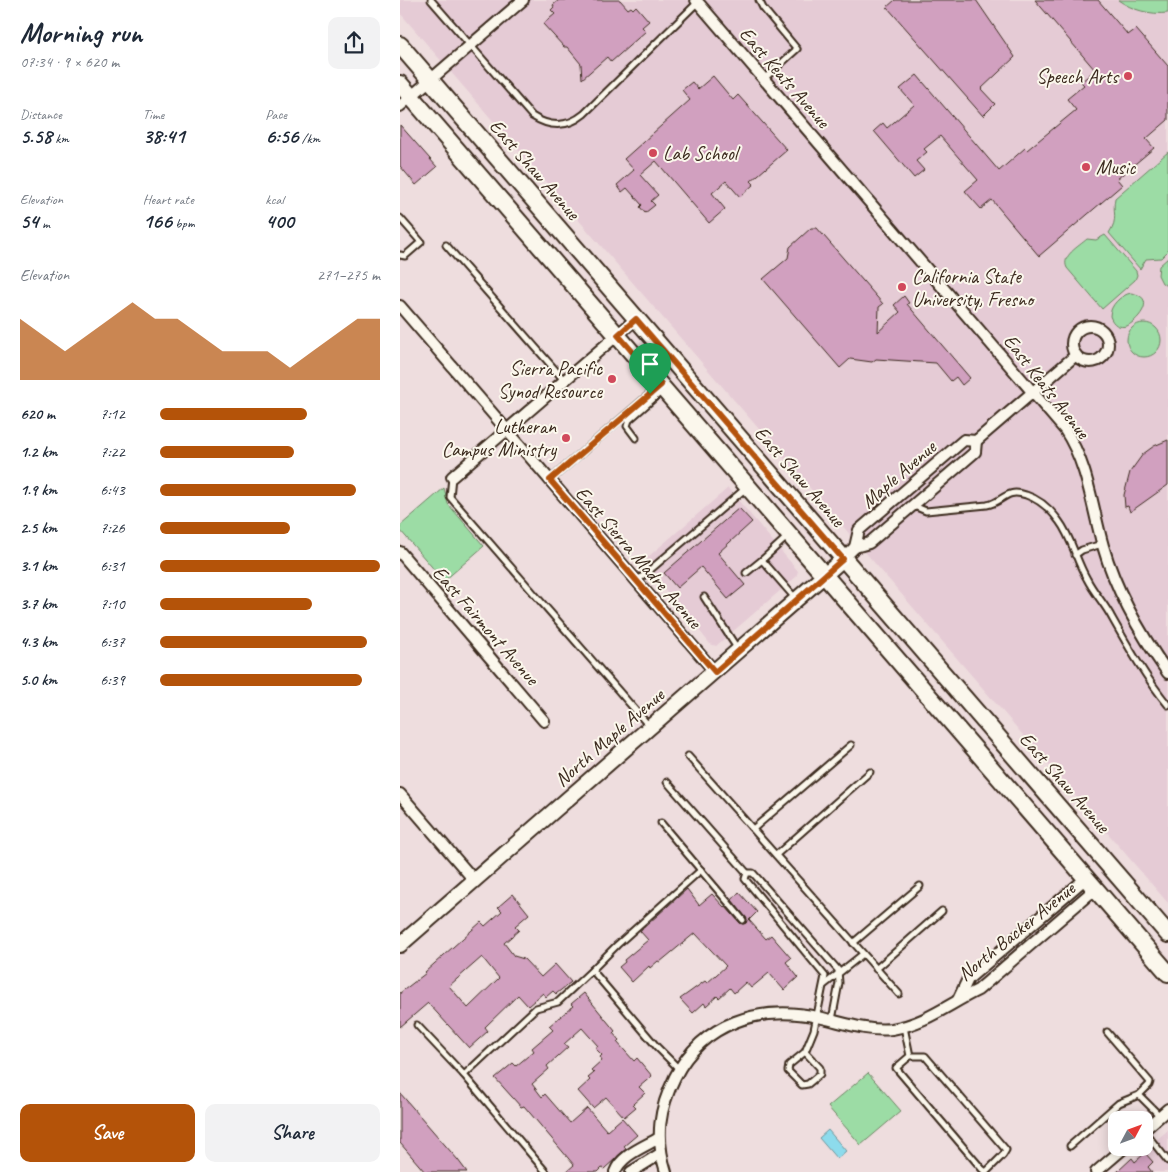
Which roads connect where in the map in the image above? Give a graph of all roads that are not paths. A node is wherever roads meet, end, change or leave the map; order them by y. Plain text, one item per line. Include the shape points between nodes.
1 (431, 0) edge
2 (523, 0) edge
3 (759, 0) edge
4 (698, 1) edge
5 (400, 45) edge
6 (470, 46) junction
7 (764, 78) junction
8 (430, 80) junction
9 (400, 84) edge
10 (406, 101) edge
11 (400, 218) edge
12 (446, 245) dead end
13 (400, 250) edge
14 (402, 255) edge
15 (400, 306) edge
16 (636, 319) junction
17 (618, 335) junction
18 (1076, 355) dead end
19 (564, 381) junction
20 (662, 387) junction
21 (1034, 392) junction
22 (507, 430) junction
23 (636, 438) dead end
24 (976, 441) junction
25 (452, 477) joint
26 (550, 480) junction
27 (748, 486) junction
28 (914, 506) junction
29 (790, 535) junction
30 (1103, 544) junction
31 (855, 547) junction
32 (400, 552) edge
33 (1075, 555) junction
34 (843, 559) junction
35 (762, 560) junction
36 (746, 573) dead end
37 (824, 575) junction
38 (637, 581) junction
39 (704, 596) dead end
40 (796, 600) junction
41 (739, 651) junction
42 (715, 672) junction
43 (1168, 673) edge
44 (1168, 705) edge
45 (544, 721) dead end
46 (650, 728) junction
47 (851, 745) dead end
48 (688, 756) dead end
49 (870, 772) dead end
50 (667, 782) dead end
51 (400, 794) edge
52 (661, 823) dead end
53 (753, 829) junction
54 (776, 855) junction
55 (701, 870) junction
56 (747, 873) junction
57 (474, 880) junction
58 (1090, 883) junction
59 (920, 886) dead end
60 (942, 910) dead end
61 (743, 920) dead end
62 (1168, 934) edge
63 (853, 943) junction
64 (400, 945) edge
65 (863, 954) junction
66 (876, 969) junction
67 (592, 970) junction
68 (1168, 973) edge
69 (838, 974) junction
70 (824, 985) junction
71 (898, 994) dead end
72 (958, 1000) junction
73 (817, 1017) junction
74 (832, 1020) junction
75 (417, 1025) dead end
76 (904, 1027) junction
77 (1107, 1032) dead end
78 (805, 1052) junction
79 (910, 1056) junction
80 (679, 1069) junction
81 (464, 1075) junction
82 (1139, 1095) junction
83 (1164, 1113) edge
84 (1153, 1123) edge
85 (659, 1138) junction
86 (1153, 1142) edge
87 (1070, 1146) dead end
88 (660, 1154) junction
89 (1115, 1156) edge
90 (1168, 1161) edge
91 (546, 1172) edge
92 (615, 1172) edge
93 (631, 1172) edge
94 (666, 1172) edge
95 (1096, 1172) edge

1 - 6 lane
2 - 6 street
3 - 7 lane via 797,49
4 - 6 lane via 584,114 564,124 548,124 532,116
4 - 7 street, East Keats Avenue
5 - 8 main road, East Shaw Avenue
6 - 8 street
7 - 21 street, East Keats Avenue
8 - 10 street
8 - 16 main road, East Shaw Avenue
9 - 10 main road
10 - 17 main road
11 - 14 lane via 421,242
12 - 19 lane
13 - 14 lane
15 - 22 street, East Sierra Madre Avenue
16 - 17 street
16 - 34 main road, East Shaw Avenue
17 - 19 street
17 - 20 main road
18 - 21 street, Maple Avenue
19 - 22 street
20 - 23 lane via 629,420 627,426
20 - 26 lane
20 - 27 main road
21 - 24 street, Maple Avenue
21 - 30 street, East Keats Avenue via 1078,451
22 - 25 street
22 - 26 street, East Sierra Madre Avenue
24 - 28 street, Maple Avenue via 975,452
24 - 31 street, Maple Avenue via 964,440 859,530
25 - 46 lane via 450,497
26 - 38 street, East Sierra Madre Avenue
27 - 29 main road
27 - 38 lane
28 - 31 street, Maple Avenue via 869,543
28 - 33 lane via 926,511 992,504 1008,494 1031,497 1058,520
29 - 35 lane
29 - 37 main road
30 - 33 lane
30 - 43 street, East Keats Avenue via 1132,615
31 - 34 street, Maple Avenue
32 - 45 street, East Fairmont Avenue
33 - 44 lane via 1134,658
34 - 37 street, North Maple Avenue
34 - 62 main road, East Shaw Avenue
35 - 36 lane
35 - 40 lane
37 - 40 street, North Maple Avenue
37 - 58 main road
38 - 42 street, East Sierra Madre Avenue
39 - 41 lane
40 - 41 street, North Maple Avenue
41 - 42 street, North Maple Avenue
42 - 46 street, North Maple Avenue
46 - 57 street, North Maple Avenue
47 - 53 lane
48 - 53 lane
49 - 54 lane
50 - 56 lane
51 - 57 street
52 - 55 lane
53 - 54 lane
54 - 63 lane
55 - 61 lane
55 - 67 lane
56 - 69 lane via 753,873 838,970
56 - 70 lane via 745,879 825,976
57 - 64 street, North Maple Avenue
58 - 68 main road
58 - 72 street, North Backer Avenue via 978,990
58 - 72 street, North Backer Avenue via 968,979
59 - 63 lane
60 - 66 lane
63 - 65 lane
65 - 66 lane
65 - 69 lane
66 - 71 lane
67 - 80 lane
67 - 81 lane via 558,1002 536,1008
69 - 70 lane
69 - 74 lane via 840,983
70 - 73 lane
72 - 76 street, North Backer Avenue via 927,1019
73 - 74 street, North Backer Avenue
73 - 78 lane
73 - 80 street, North Backer Avenue via 787,1013 744,1018 698,1044
74 - 76 street, North Backer Avenue via 875,1029
75 - 81 lane
76 - 79 lane
77 - 82 lane via 1150,1082
78 - 78 lane via 820,1068 820,1074 802,1085 788,1071 789,1065
79 - 79 lane via 925,1056 1006,1150 986,1172 896,1068
80 - 85 street, North Backer Avenue via 662,1108
81 - 91 lane
82 - 83 lane
82 - 87 lane via 1119,1103
83 - 84 street
85 - 88 street, North Backer Avenue
85 - 92 street via 625,1158
86 - 90 lane
88 - 93 street
88 - 94 street, North Backer Avenue
89 - 95 street

